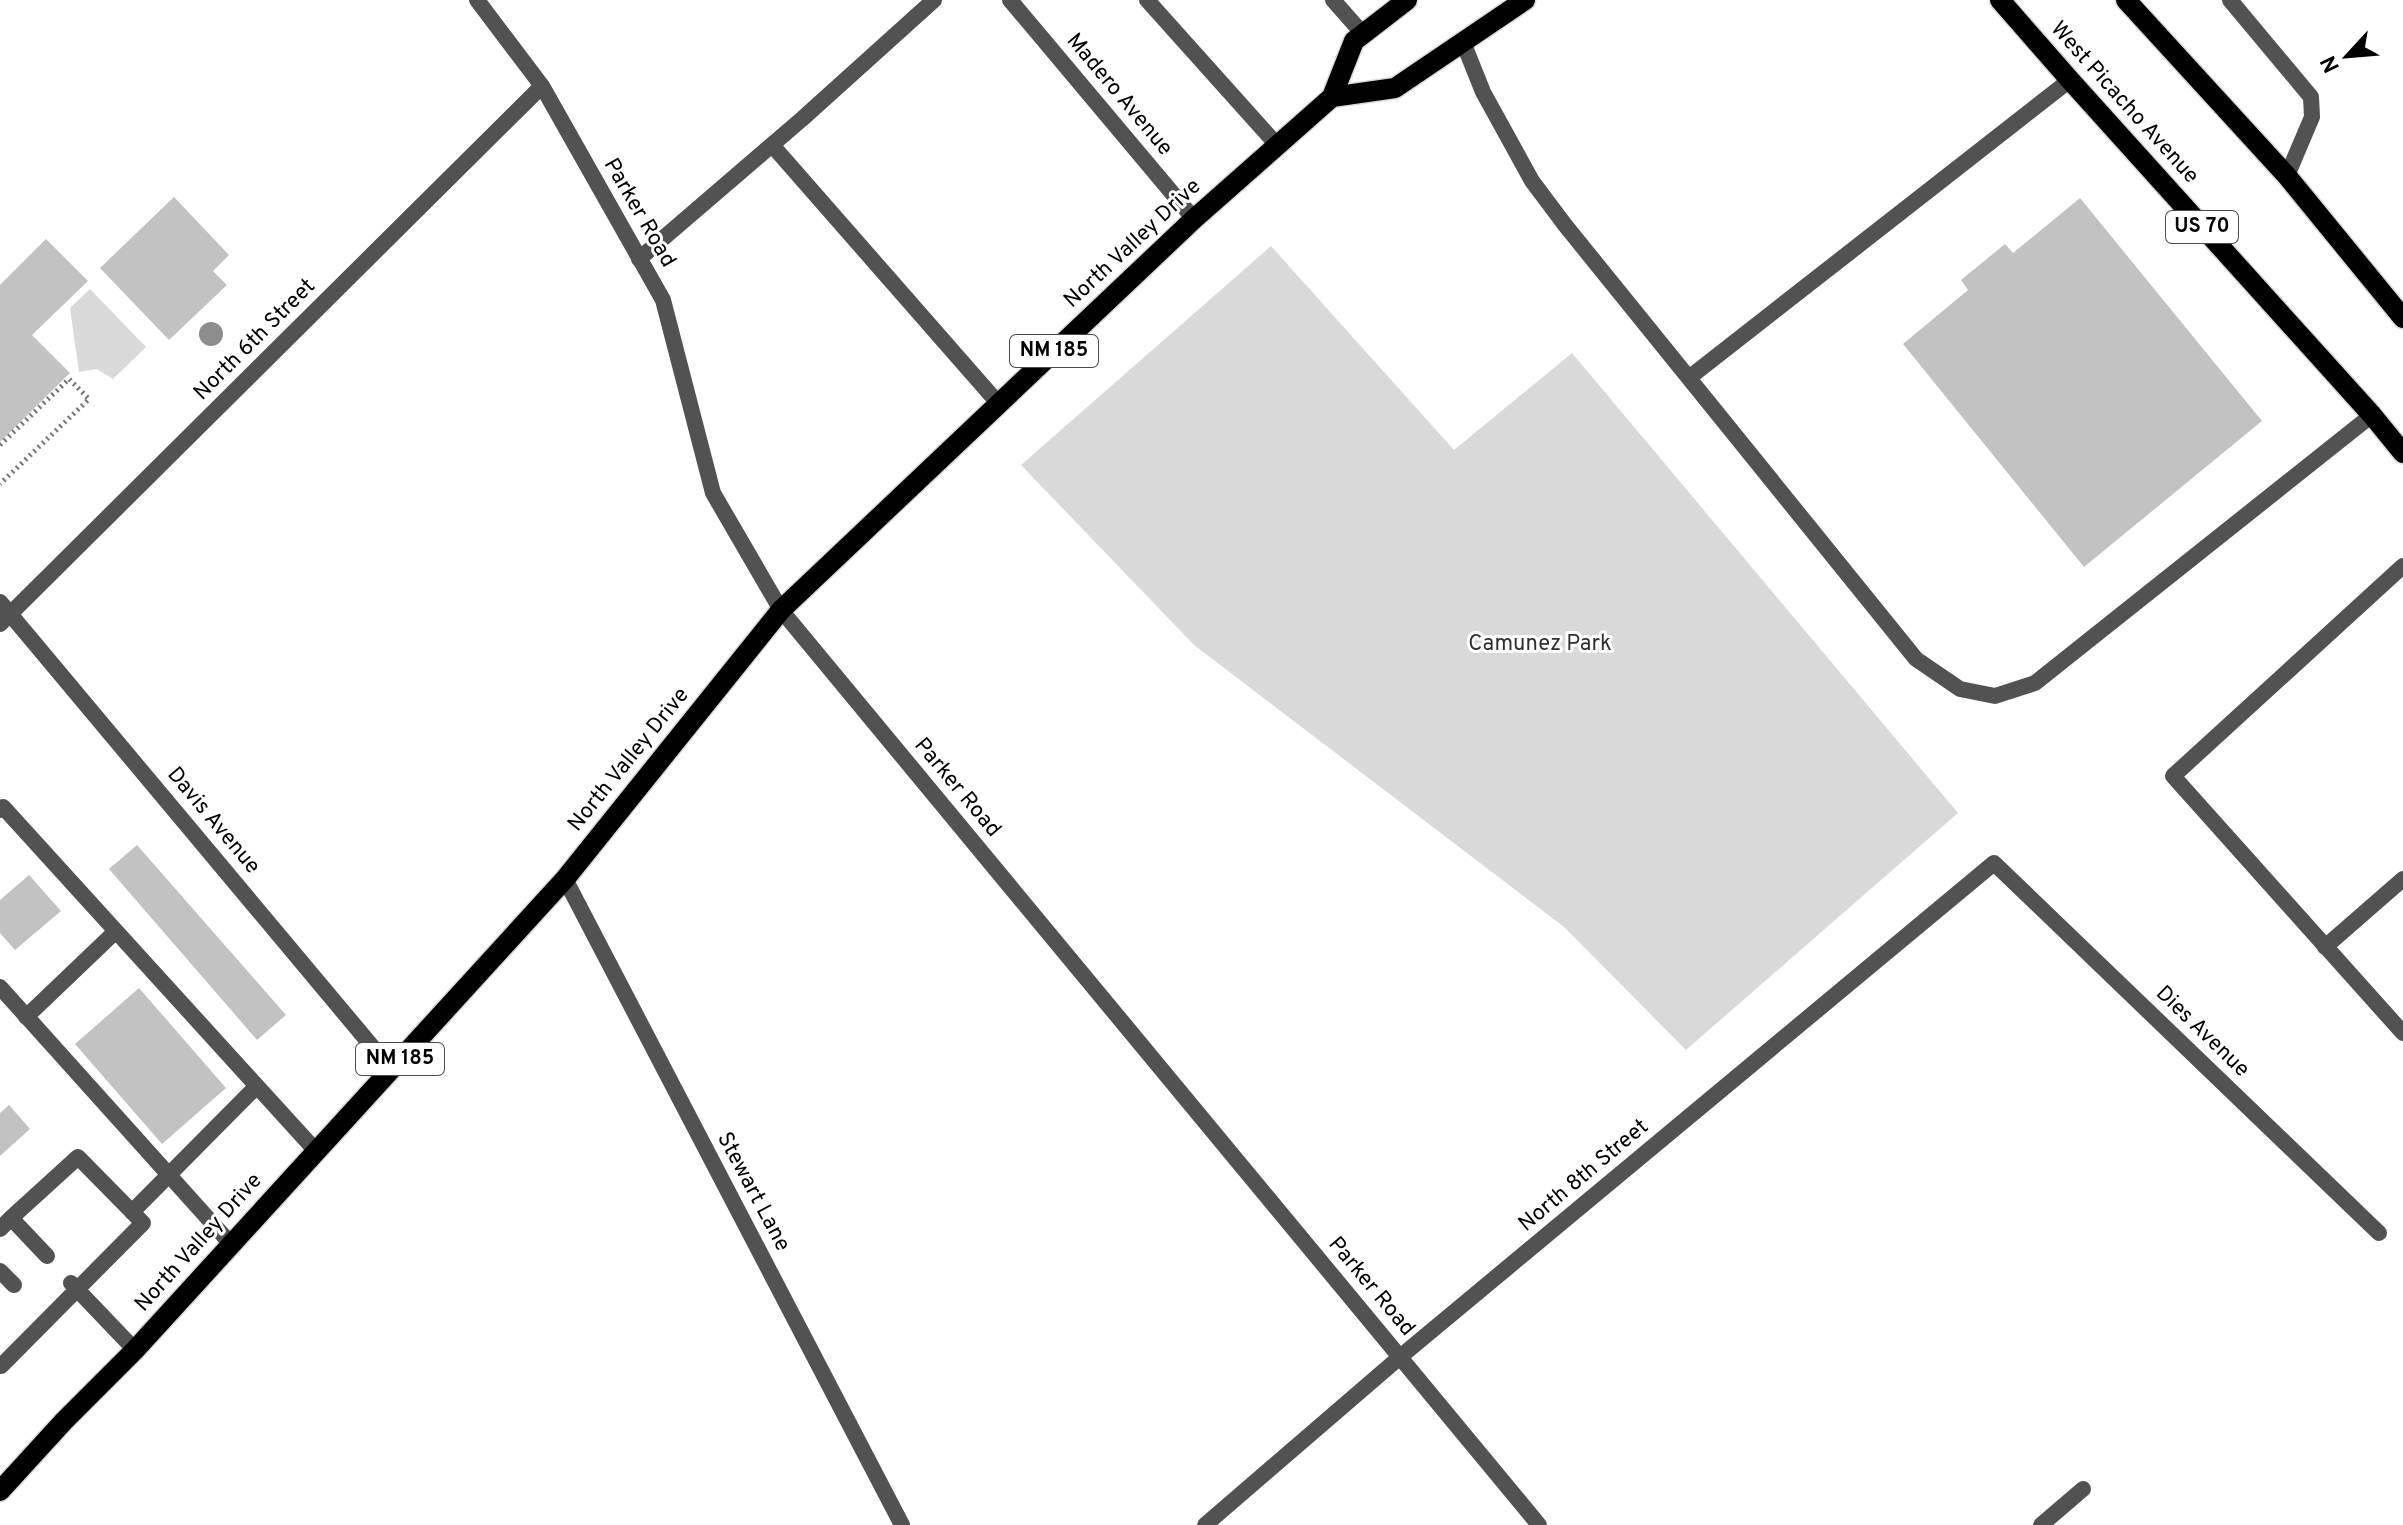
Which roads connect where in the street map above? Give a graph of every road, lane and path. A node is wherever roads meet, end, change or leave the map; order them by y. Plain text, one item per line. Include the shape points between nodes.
1 (477, 0) edge
2 (934, 0) edge
3 (1010, 0) edge
4 (1147, 0) edge
5 (1333, 0) edge
6 (1407, 0) edge
7 (1525, 0) edge
8 (2000, 0) edge
9 (2126, 0) edge
10 (2230, 0) edge
11 (1363, 34) junction
12 (1463, 42) junction
13 (2070, 80) junction
14 (542, 86) junction
15 (1332, 97) junction
16 (772, 145) junction
17 (1277, 145) junction
18 (2287, 176) junction
19 (1194, 219) junction
20 (639, 259) junction
21 (2403, 318) edge
22 (1690, 377) junction
23 (998, 403) junction
24 (2372, 415) junction
25 (0, 445) edge
26 (2403, 453) edge
27 (0, 484) edge
28 (2403, 566) edge
29 (781, 610) junction
30 (3, 614) edge
31 (0, 810) edge
32 (1994, 863) joint
33 (565, 879) junction
34 (2403, 879) edge
35 (115, 932) junction
36 (2325, 947) junction
37 (0, 987) edge
38 (26, 1017) junction
39 (2403, 1033) edge
40 (391, 1069) junction
41 (257, 1086) junction
42 (316, 1151) junction
43 (169, 1175) junction
44 (132, 1212) junction
45 (6, 1224) edge
46 (2379, 1233) dead end
47 (231, 1244) junction
48 (47, 1256) dead end
49 (0, 1271) edge
50 (14, 1285) dead end
51 (74, 1286) junction
52 (135, 1350) junction
53 (1400, 1357) junction
54 (0, 1365) edge
55 (2083, 1489) dead end
56 (0, 1491) edge
57 (902, 1525) edge
58 (1205, 1525) edge
59 (1539, 1525) edge
60 (2041, 1525) edge

1 - 14 street, Parker Road
2 - 16 street
3 - 19 street, Madero Avenue
4 - 17 street
5 - 11 street
6 - 11 main road, North Valley Drive / NM 185
7 - 12 main road
8 - 13 main road, West Picacho Avenue / US 70
9 - 18 main road
10 - 18 street via 2311,97 2312,117
11 - 15 main road, North Valley Drive / NM 185 via 1354,41
12 - 15 main road via 1395,88
12 - 22 street via 1483,92 1532,181
13 - 22 street
13 - 24 main road, West Picacho Avenue / US 70
14 - 20 street, Parker Road
14 - 30 street, North 6th Street
15 - 17 main road, North Valley Drive / NM 185
16 - 20 street
16 - 23 street
17 - 19 main road, North Valley Drive / NM 185
18 - 21 main road
19 - 23 main road, North Valley Drive / NM 185
20 - 29 street, Parker Road via 663,300 713,493
22 - 24 street via 1916,659 1960,689 1995,696 2035,683
23 - 29 main road, North Valley Drive / NM 185
24 - 26 main road, West Picacho Avenue / US 70
25 - 27 path via 69,379 89,399
28 - 36 street via 2173,776
29 - 33 main road, North Valley Drive / NM 185
29 - 53 street, Parker Road
30 - 40 street, Davis Avenue
31 - 35 street via 3,807
32 - 46 street, Dies Avenue
32 - 53 street, North 8th Street
33 - 40 main road, North Valley Drive / NM 185
33 - 57 street, Stewart Lane
34 - 36 street
35 - 38 street
35 - 41 street
36 - 39 street
37 - 38 street
38 - 43 street
40 - 42 main road, North Valley Drive / NM 185
41 - 42 street
41 - 43 street
42 - 47 main road, North Valley Drive / NM 185
43 - 44 street
43 - 47 street
44 - 45 street via 78,1157
44 - 51 street via 143,1223
45 - 48 street
47 - 52 main road, North Valley Drive / NM 185
49 - 50 street
51 - 52 street
51 - 54 street
52 - 56 main road, North Valley Drive / NM 185
53 - 58 street, North 8th Street
53 - 59 street, Parker Road
55 - 60 street

